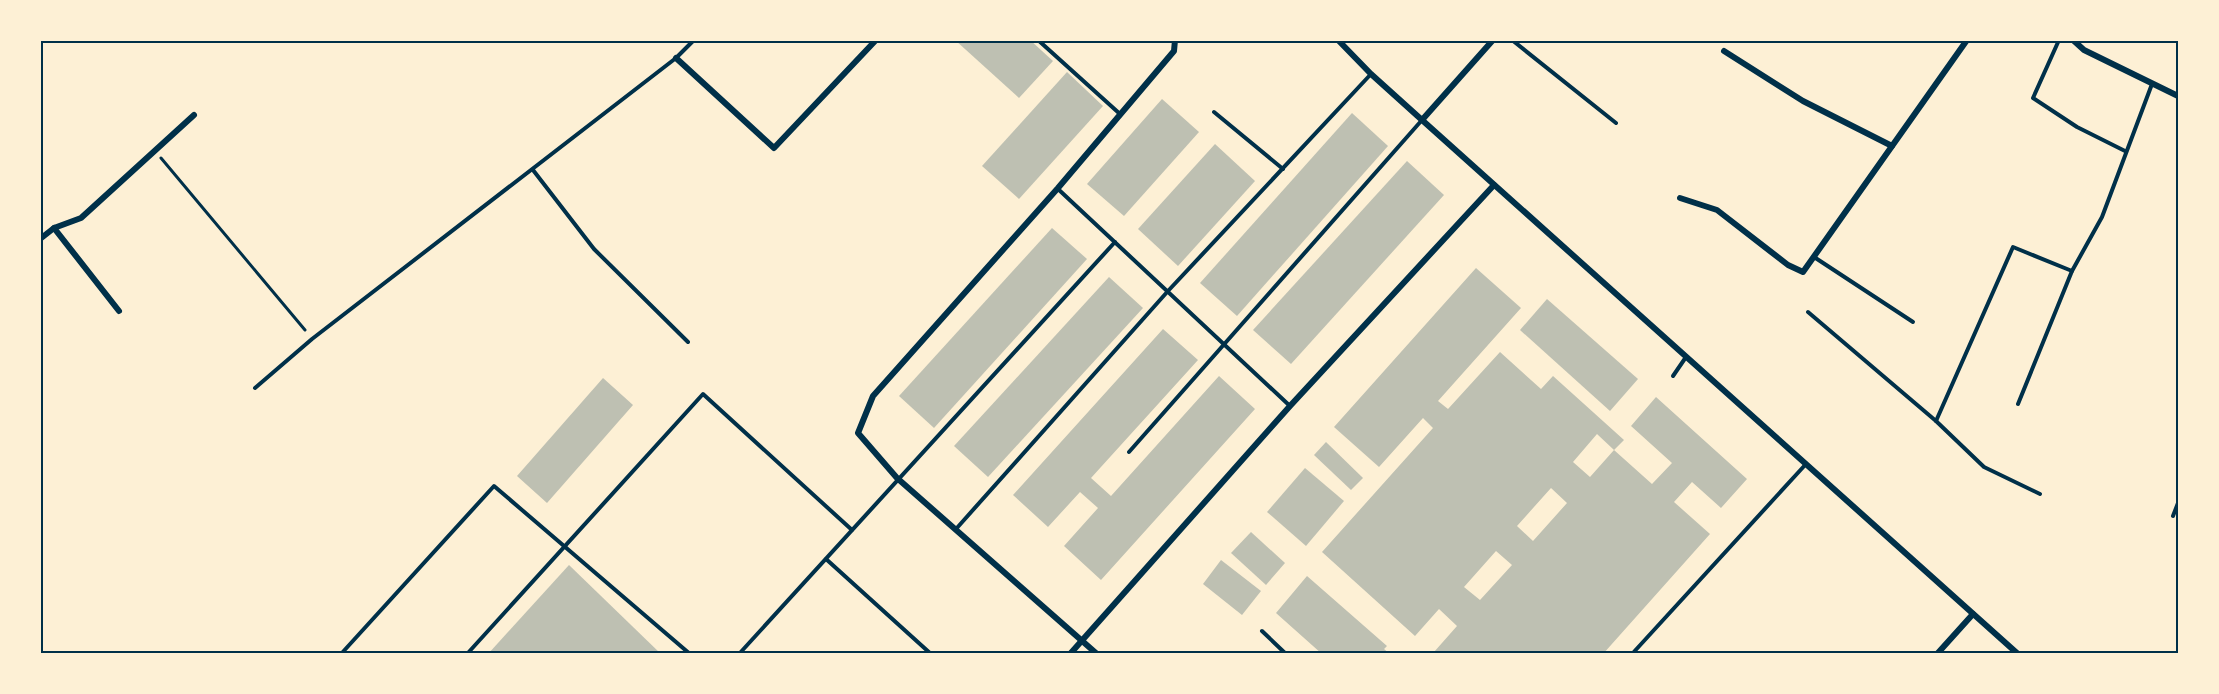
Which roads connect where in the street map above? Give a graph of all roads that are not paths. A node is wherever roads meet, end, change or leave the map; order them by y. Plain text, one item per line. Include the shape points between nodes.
1 (694, 40) edge
2 (876, 40) edge
3 (1038, 40) edge
4 (1175, 40) edge
5 (1338, 40) edge
6 (1493, 40) edge
7 (1512, 40) edge
8 (1967, 40) edge
9 (2059, 40) edge
10 (2073, 40) edge
11 (1724, 51) dead end
12 (676, 58) junction
13 (1371, 74) junction
14 (2152, 84) junction
15 (2178, 96) edge
16 (1214, 112) dead end
17 (1121, 114) junction
18 (194, 115) dead end
19 (1422, 120) junction
20 (1616, 123) dead end
21 (1892, 146) junction
22 (2125, 152) junction
23 (1283, 169) junction
24 (533, 170) junction
25 (1494, 185) junction
26 (1058, 188) junction
27 (1680, 198) dead end
28 (54, 228) junction
29 (40, 239) edge
30 (1115, 242) junction
31 (1814, 257) junction
32 (2072, 271) junction
33 (1168, 291) junction
34 (119, 311) dead end
35 (1808, 312) dead end
36 (1913, 322) dead end
37 (688, 342) dead end
38 (1224, 344) junction
39 (1686, 357) junction
40 (1673, 376) dead end
41 (255, 388) dead end
42 (2018, 404) dead end
43 (1290, 406) junction
44 (1936, 421) junction
45 (1129, 452) dead end
46 (1806, 464) junction
47 (897, 478) junction
48 (2040, 494) dead end
49 (2178, 503) edge
50 (2173, 516) dead end
51 (955, 529) junction
52 (852, 530) junction
53 (563, 548) junction
54 (826, 559) junction
55 (1973, 614) junction
56 (1262, 631) dead end
57 (1082, 640) junction
58 (341, 654) edge
59 (467, 654) edge
60 (690, 654) edge
61 (739, 654) edge
62 (931, 654) edge
63 (1070, 654) edge
64 (1097, 654) edge
65 (1286, 654) edge
66 (1632, 654) edge
67 (1937, 654) edge
68 (2018, 654) edge

1 - 12 lane
2 - 12 street via 774,148
3 - 17 lane
4 - 17 street via 1174,51
5 - 13 street
6 - 19 street
7 - 20 lane
8 - 21 street
9 - 22 lane via 2033,98
10 - 14 street via 2084,50
11 - 21 street via 1803,101
12 - 24 lane
13 - 19 street
13 - 23 lane
14 - 15 street
14 - 22 lane
16 - 23 lane
17 - 26 street
18 - 28 street via 81,218
19 - 25 street
19 - 38 lane
21 - 31 street
22 - 32 lane via 2102,217
23 - 33 lane
24 - 37 lane via 594,249
24 - 41 lane via 312,339
25 - 39 street
25 - 43 street
26 - 30 lane
26 - 47 street via 873,396 858,433
27 - 31 street via 1717,210 1788,265 1803,272
28 - 29 street
28 - 34 street
30 - 33 lane
30 - 47 lane
31 - 36 lane
32 - 42 lane
32 - 44 lane via 2013,247
33 - 38 lane
33 - 51 lane
35 - 44 lane
38 - 43 lane
38 - 45 lane
39 - 40 lane
39 - 46 street
43 - 57 street
44 - 48 lane via 1984,467
46 - 55 street
46 - 66 lane
47 - 51 street
47 - 52 lane
49 - 50 lane
51 - 57 street
52 - 53 lane via 703,393
52 - 54 lane
53 - 58 lane via 494,486
53 - 59 lane
53 - 60 lane
54 - 61 lane
54 - 62 lane
55 - 67 street
55 - 68 street
56 - 65 lane
57 - 63 street
57 - 64 street

